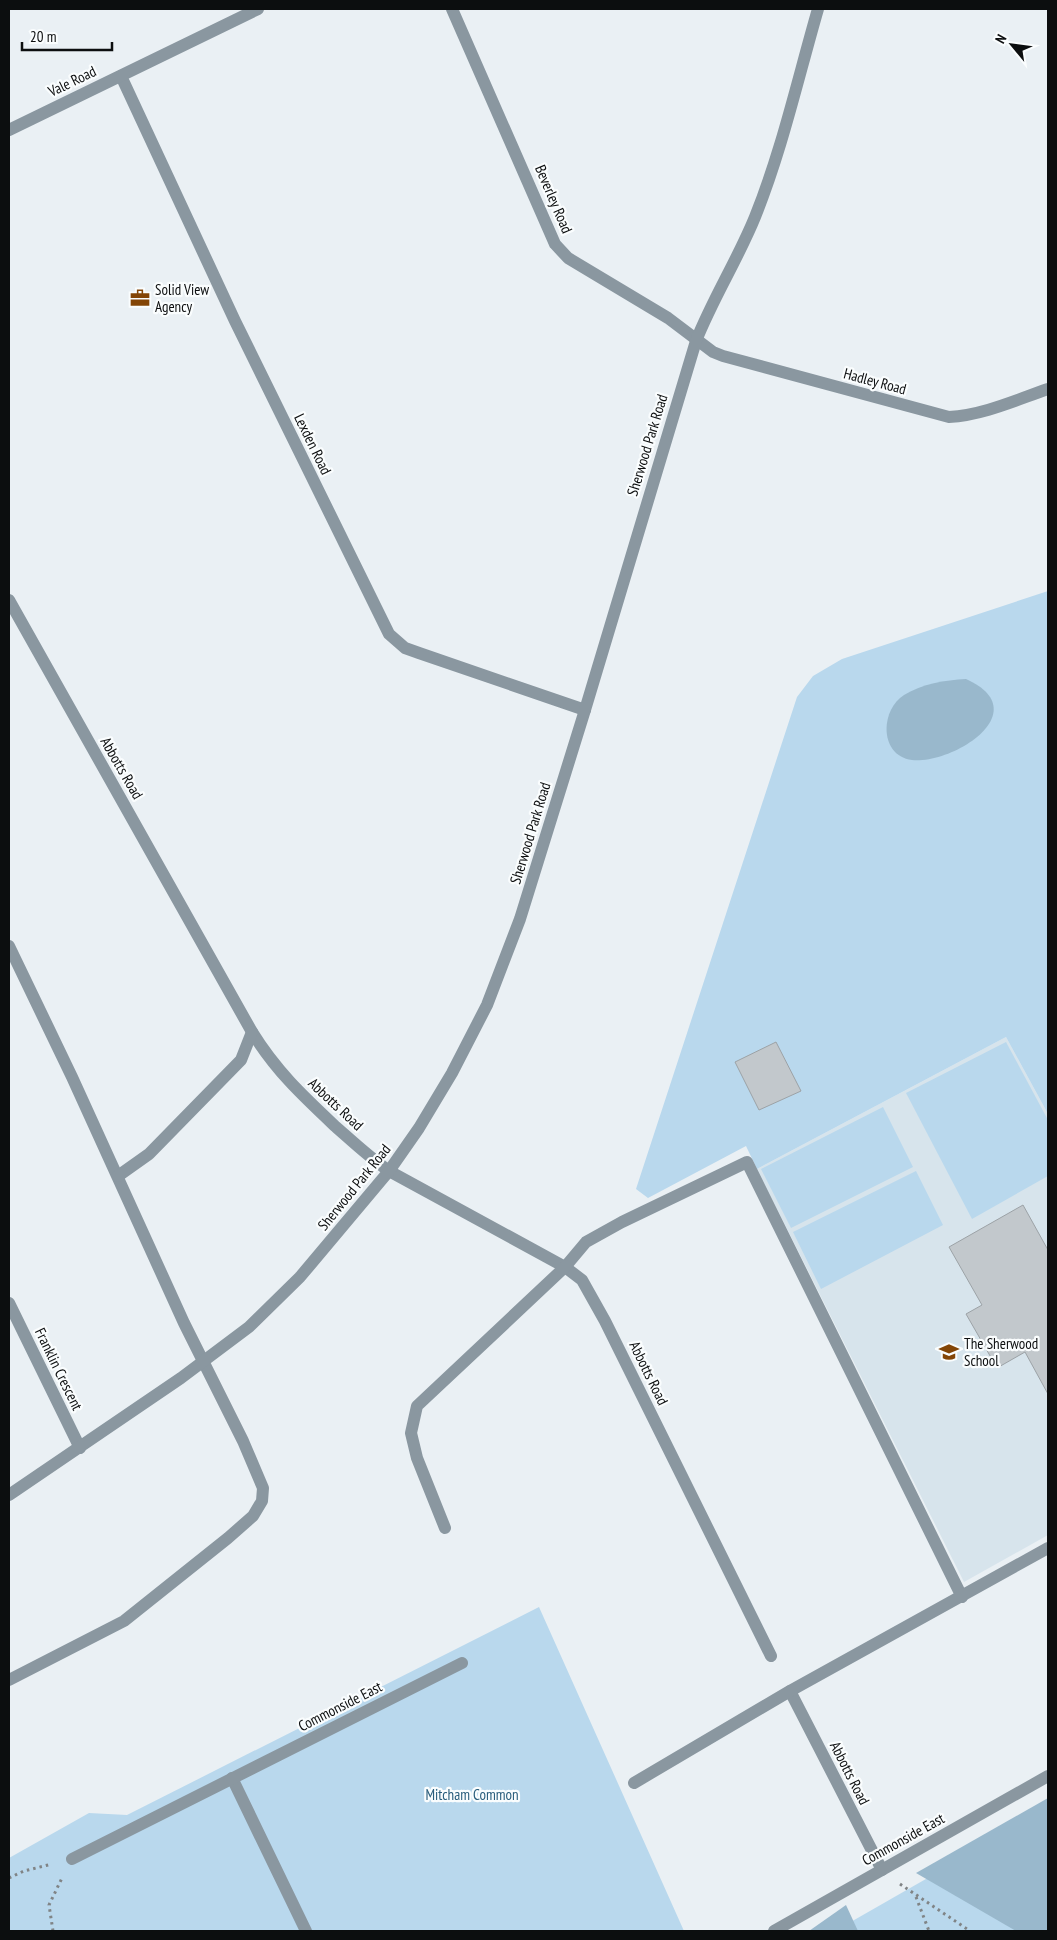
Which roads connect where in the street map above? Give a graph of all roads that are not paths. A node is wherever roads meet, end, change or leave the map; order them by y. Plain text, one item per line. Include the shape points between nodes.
1 (258, 9) edge
2 (452, 9) edge
3 (818, 9) edge
4 (121, 76) junction
5 (9, 130) edge
6 (696, 341) junction
7 (1048, 389) edge
8 (9, 600) edge
9 (585, 710) junction
10 (9, 946) edge
11 (252, 1032) junction
12 (389, 1171) junction
13 (118, 1176) junction
14 (565, 1267) junction
15 (9, 1303) edge
16 (202, 1363) junction
17 (80, 1448) junction
18 (9, 1495) edge
19 (445, 1528) dead end
20 (1048, 1548) edge
21 (962, 1597) junction
22 (771, 1656) dead end
23 (462, 1663) dead end
24 (9, 1680) edge
25 (790, 1691) junction
26 (1048, 1776) edge
27 (232, 1778) junction
28 (634, 1782) dead end
29 (72, 1859) road end
30 (882, 1870) junction
31 (306, 1931) edge
32 (774, 1931) edge

1 - 4 street, Vale Road
2 - 6 street, Beverley Road via 555,244 568,258 668,318
3 - 6 street, Sherwood Park Road via 755,218
4 - 5 street, Vale Road
4 - 9 street, Lexden Road via 235,321 389,634 405,648 419,654
6 - 7 street, Hadley Road via 723,356 950,417 980,412
6 - 9 street, Sherwood Park Road
8 - 11 street, Abbotts Road
9 - 12 street, Sherwood Park Road via 520,918 487,1005 452,1073
10 - 13 street
11 - 12 street, Abbotts Road via 286,1080 372,1160
11 - 13 street via 241,1060 149,1154
12 - 14 street, Abbotts Road
12 - 16 street, Sherwood Park Road via 300,1277 249,1327
13 - 16 street
14 - 19 street via 417,1406 411,1433 417,1458
14 - 21 street via 586,1242 747,1162
14 - 22 street, Abbotts Road via 582,1280 605,1321
15 - 17 street, Franklin Crescent
16 - 17 street, Sherwood Park Road
16 - 24 street via 263,1488 258,1508 228,1538 124,1621
17 - 18 street, Sherwood Park Road
20 - 21 street
21 - 25 street
23 - 27 street, Commonside East
25 - 28 street
25 - 30 street, Abbotts Road
26 - 30 street, Commonside East
27 - 29 street, Commonside East
27 - 31 street
30 - 32 street, Commonside East

